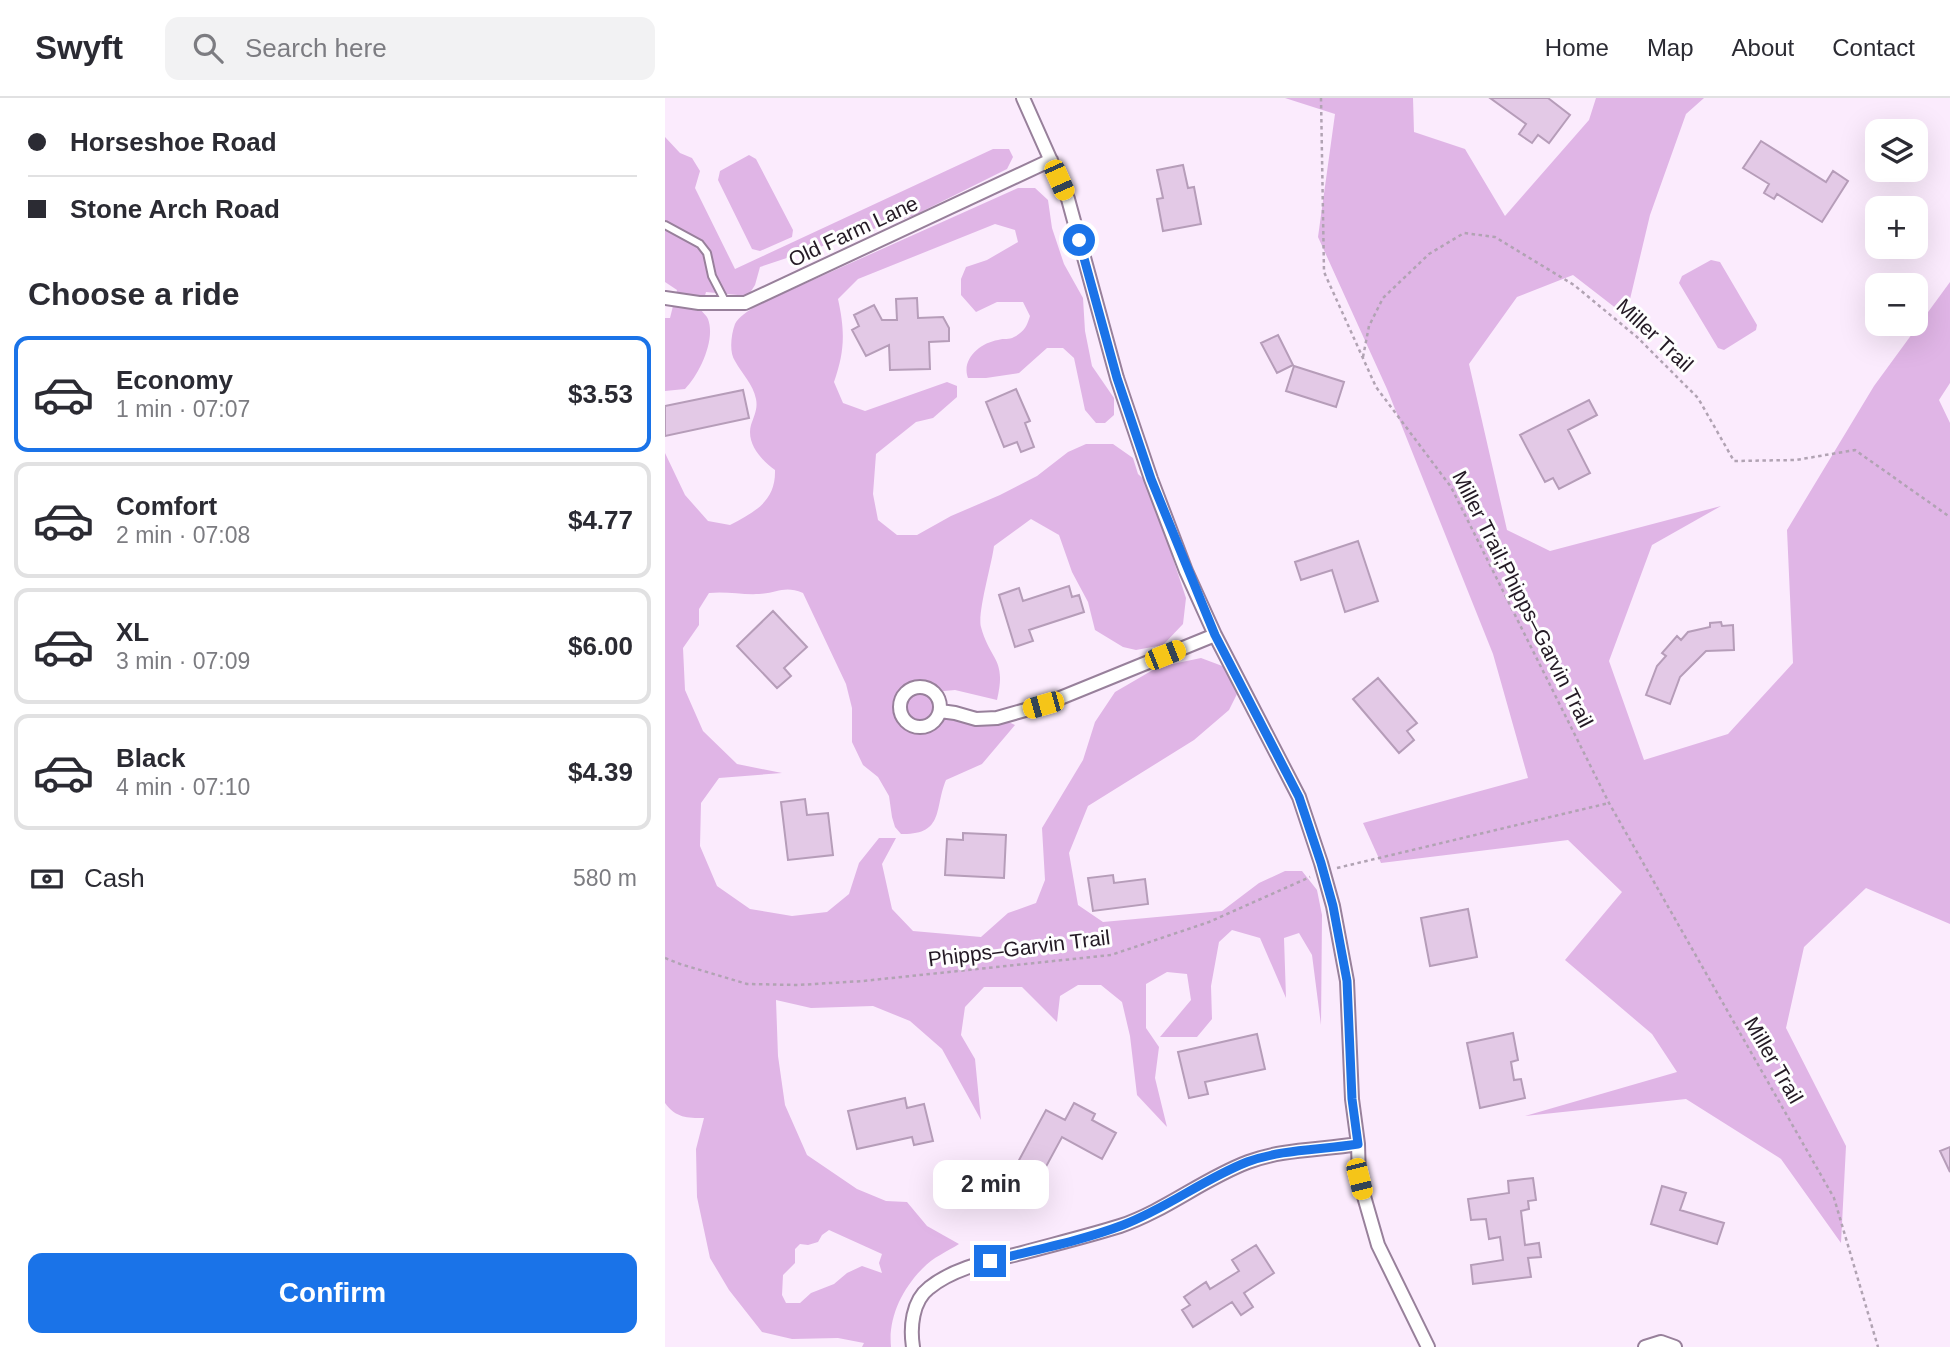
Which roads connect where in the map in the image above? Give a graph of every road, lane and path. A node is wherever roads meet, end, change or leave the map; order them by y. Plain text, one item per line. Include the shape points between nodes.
1 (1023, 98) edge
2 (1321, 98) edge
3 (1051, 160) junction
4 (665, 225) edge
5 (665, 298) edge
6 (726, 303) junction
7 (1363, 358) junction
8 (1950, 517) edge
9 (1215, 635) junction
10 (940, 711) dead end
11 (1609, 803) junction
12 (1323, 871) junction
13 (665, 958) edge
14 (1358, 1144) junction
15 (913, 1347) edge
16 (1429, 1347) edge
17 (1645, 1347) edge
18 (1675, 1347) edge
19 (1878, 1347) edge

1 - 3 street
2 - 7 path, Miller Trail;Phipps–Garvin Trail via 1324,272
3 - 6 street, Old Farm Lane via 745,303
3 - 9 street via 1068,199 1117,378 1151,479
4 - 6 lane via 700,244
5 - 6 street, Old Farm Lane
7 - 8 path, Miller Trail via 1369,326 1383,298 1429,254 1464,233 1495,237 1574,285 1637,337 1698,398 1734,461 1796,460 1855,450
7 - 11 path, Miller Trail;Phipps–Garvin Trail via 1376,387 1451,487
9 - 10 street via 1043,705 997,718 975,719
9 - 12 street via 1299,797
11 - 12 path, Phipps–Garvin Trail
11 - 19 path, Miller Trail via 1834,1198
12 - 13 path, Phipps–Garvin Trail via 1209,922 1111,955 799,985 747,984
12 - 14 street via 1347,981
14 - 15 street via 1248,1162 1122,1225 952,1273 920,1298 913,1315
14 - 16 street via 1359,1179 1378,1245
17 - 18 street via 1661,1342

